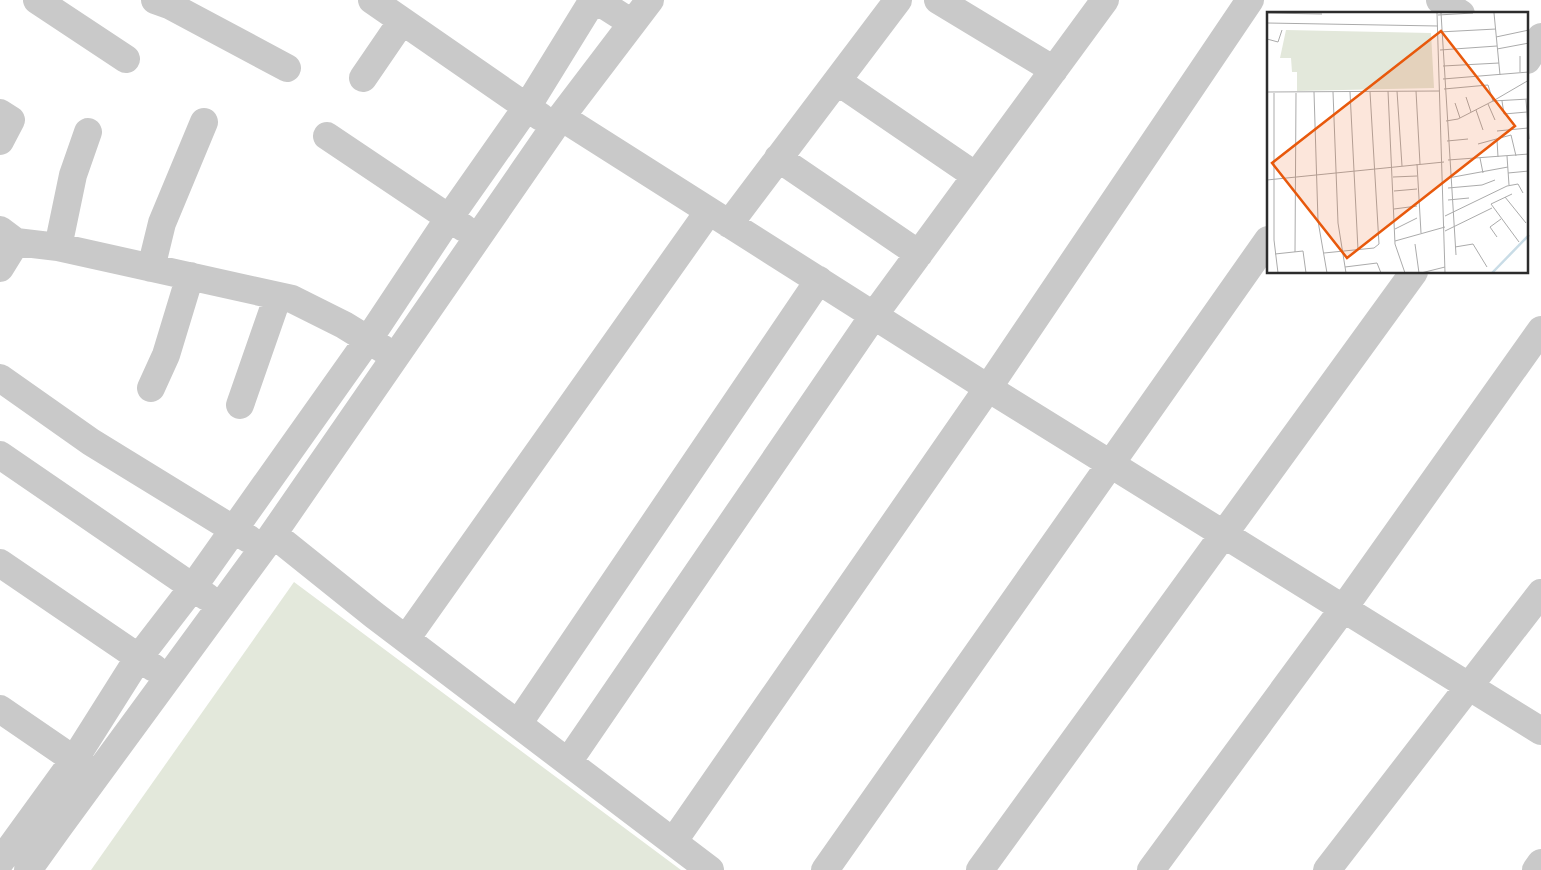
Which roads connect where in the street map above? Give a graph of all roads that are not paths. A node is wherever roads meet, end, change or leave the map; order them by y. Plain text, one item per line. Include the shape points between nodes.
1 (37, 0) edge
2 (372, 0) edge
3 (594, 0) edge
4 (650, 0) edge
5 (898, 0) edge
6 (938, 0) edge
7 (1105, 0) edge
8 (1250, 0) edge
9 (1439, 0) edge
10 (165, 2) edge
11 (1430, 12) edge
12 (1458, 12) edge
13 (402, 21) junction
14 (632, 23) junction
15 (126, 59) dead end
16 (287, 68) dead end
17 (1054, 70) junction
18 (363, 78) dead end
19 (837, 81) junction
20 (527, 107) junction
21 (0, 113) edge
22 (557, 121) junction
23 (204, 122) dead end
24 (88, 132) dead end
25 (327, 136) dead end
26 (0, 141) edge
27 (778, 158) junction
28 (976, 176) junction
29 (719, 217) junction
30 (449, 218) junction
31 (477, 238) junction
32 (5, 239) edge
33 (1267, 241) edge
34 (58, 247) junction
35 (919, 254) junction
36 (0, 268) edge
37 (151, 268) junction
38 (1413, 274) edge
39 (190, 276) junction
40 (819, 280) junction
41 (278, 296) junction
42 (874, 315) junction
43 (1541, 330) edge
44 (368, 340) junction
45 (395, 357) junction
46 (0, 378) edge
47 (151, 388) dead end
48 (988, 388) junction
49 (240, 405) dead end
50 (0, 455) edge
51 (1111, 464) junction
52 (234, 530) junction
53 (1224, 534) junction
54 (269, 540) junction
55 (0, 563) edge
56 (193, 587) junction
57 (1541, 593) edge
58 (220, 606) junction
59 (1343, 609) junction
60 (406, 639) junction
61 (139, 657) junction
62 (168, 677) junction
63 (1470, 687) junction
64 (0, 709) edge
65 (518, 724) junction
66 (1541, 731) edge
67 (74, 760) junction
68 (568, 762) junction
69 (96, 775) junction
70 (673, 842) junction
71 (1541, 863) edge
72 (0, 864) edge
73 (6, 870) edge
74 (28, 870) edge
75 (710, 870) edge
76 (825, 870) edge
77 (980, 870) edge
78 (1152, 870) edge
79 (1327, 870) edge
80 (1536, 870) edge

1 - 15 street
2 - 13 street
3 - 14 street
3 - 20 street
4 - 14 street
5 - 19 street
6 - 17 street
7 - 17 street
8 - 48 street
9 - 11 street
9 - 12 street
10 - 16 street
13 - 18 street
13 - 20 street
14 - 22 street
17 - 28 street
19 - 27 street
19 - 28 street
20 - 22 street
20 - 30 street
21 - 26 street via 11,120
22 - 29 street
22 - 31 street
23 - 37 street via 162,223
24 - 34 street via 73,175
25 - 30 street
27 - 29 street
27 - 35 street
28 - 35 street
29 - 40 street
29 - 60 street
30 - 31 street
30 - 44 street
31 - 45 street
32 - 34 street
32 - 36 street
33 - 51 street
34 - 37 street
35 - 42 street
37 - 39 street
38 - 53 street
39 - 41 street
39 - 47 street via 166,356
40 - 42 street
40 - 65 street
41 - 44 street via 292,299
41 - 49 street
42 - 48 street
42 - 68 street
43 - 59 street
44 - 45 street
44 - 52 street
45 - 54 street
46 - 52 street via 91,442
48 - 51 street
48 - 70 street
50 - 56 street
51 - 53 street
51 - 76 street
52 - 54 street
52 - 56 street
53 - 59 street
53 - 77 street
54 - 58 street
54 - 60 street
55 - 61 street
56 - 58 street
56 - 61 street
57 - 63 street
58 - 62 street
59 - 63 street
59 - 78 street
60 - 65 street
61 - 62 street
61 - 67 street
62 - 69 street
63 - 66 street
63 - 79 street
64 - 67 street
65 - 68 street
67 - 69 street
67 - 72 street
68 - 70 street
69 - 74 street
70 - 75 street
71 - 80 street
72 - 73 street

